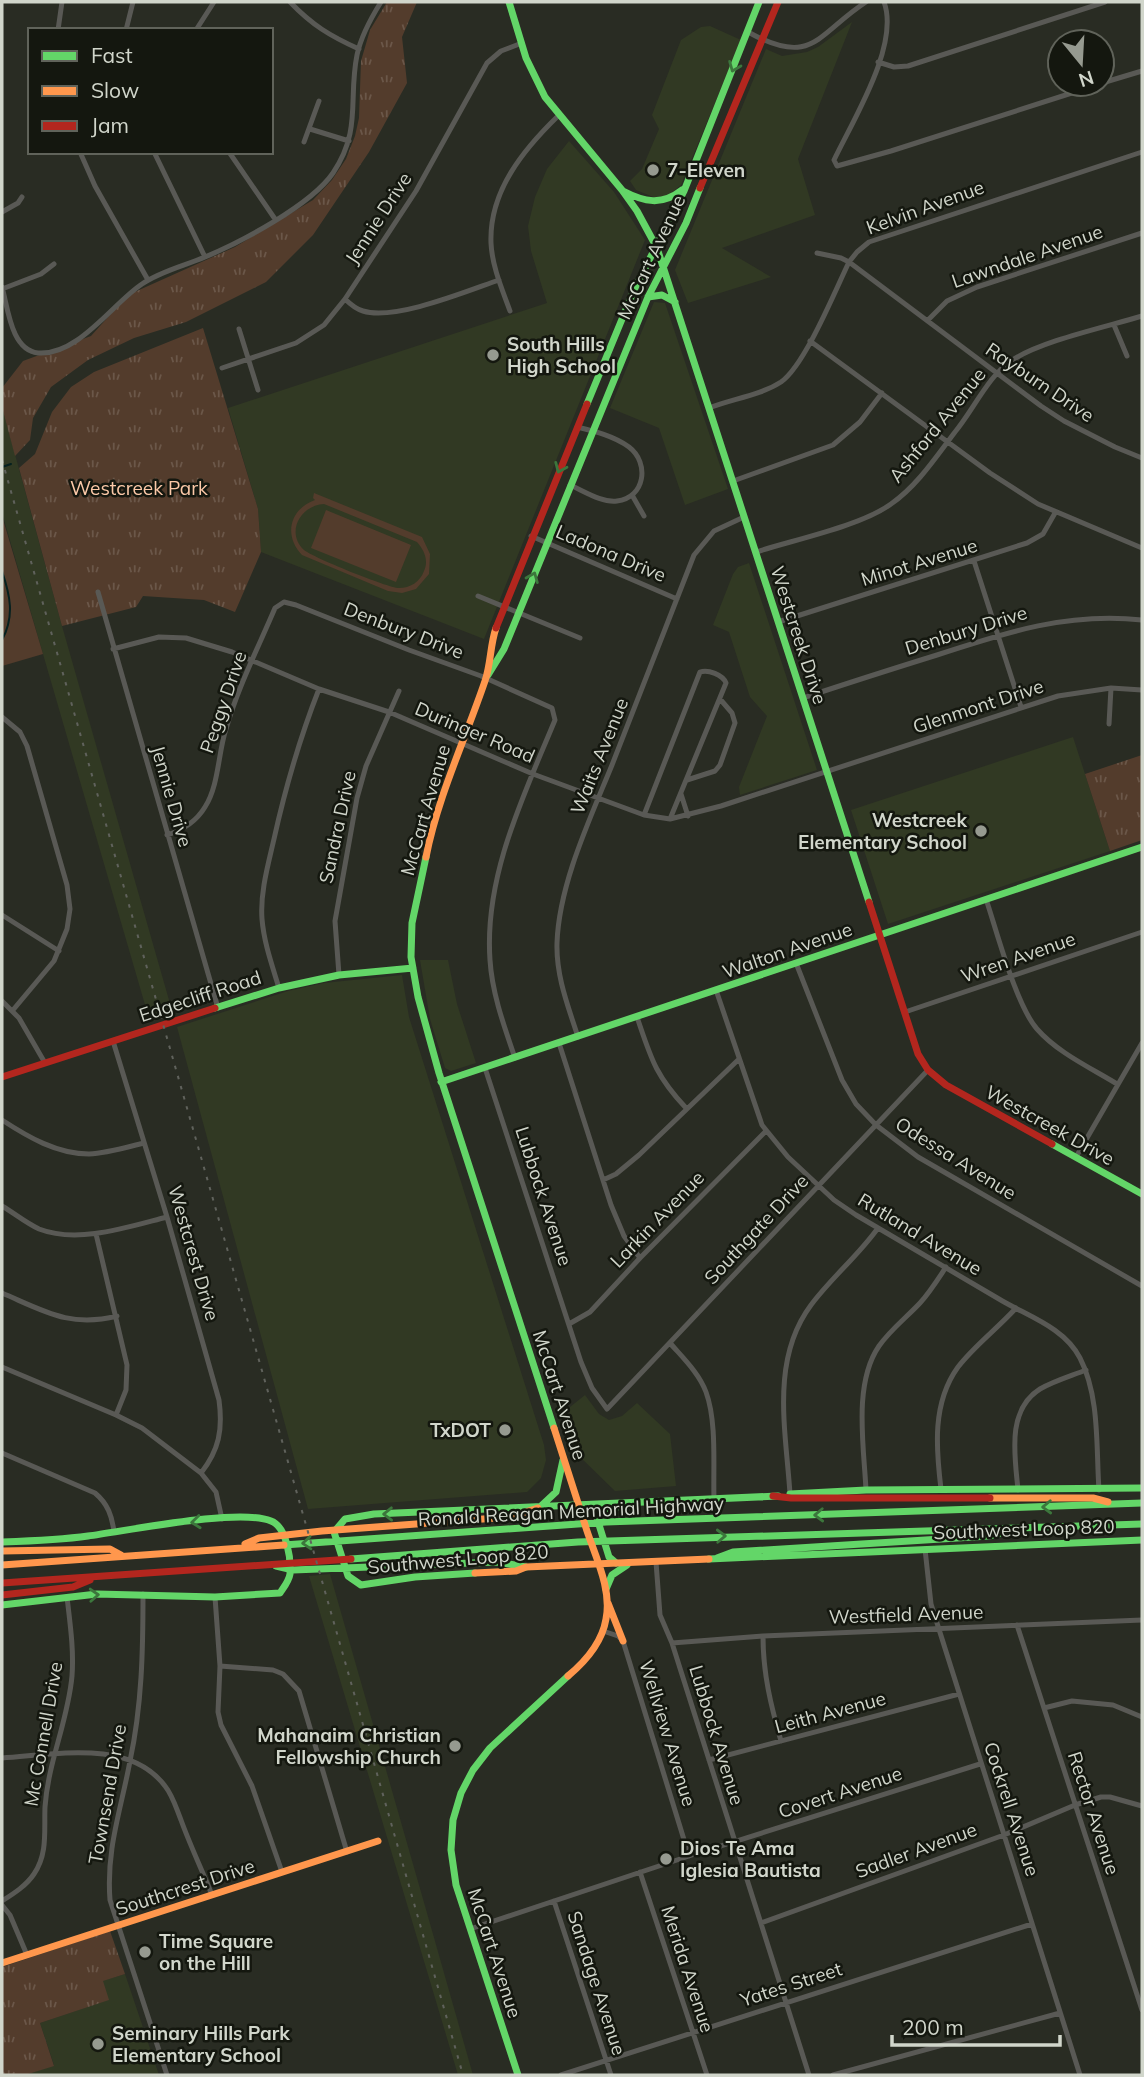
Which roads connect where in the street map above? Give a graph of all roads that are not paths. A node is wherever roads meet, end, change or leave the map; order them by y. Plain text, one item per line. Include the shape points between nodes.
1 (62, 2) edge
2 (133, 2) edge
3 (214, 2) edge
4 (290, 2) edge
5 (381, 2) edge
6 (509, 2) edge
7 (759, 2) edge
8 (778, 2) edge
9 (866, 2) edge
10 (884, 2) edge
11 (1105, 2) edge
12 (58, 28) edge
13 (126, 28) edge
14 (197, 28) edge
15 (748, 32) junction
16 (762, 40) junction
17 (522, 43) junction
18 (359, 49) junction
19 (878, 62) junction
20 (1142, 71) edge
21 (1116, 79) edge
22 (1057, 98) edge
23 (319, 101) dead end
24 (558, 116) junction
25 (310, 129) junction
26 (708, 132) junction
27 (723, 137) junction
28 (349, 141) junction
29 (304, 142) dead end
30 (1142, 152) edge
31 (81, 154) edge
32 (155, 154) edge
33 (230, 154) edge
34 (687, 184) junction
35 (622, 190) junction
36 (22, 197) dead end
37 (2, 212) edge
38 (275, 219) junction
39 (1142, 233) edge
40 (656, 246) junction
41 (817, 253) dead end
42 (205, 257) junction
43 (849, 262) junction
44 (54, 264) dead end
45 (663, 266) junction
46 (148, 280) junction
47 (499, 280) junction
48 (2, 288) edge
49 (648, 297) junction
50 (345, 299) junction
51 (675, 302) junction
52 (510, 311) dead end
53 (1142, 316) edge
54 (928, 320) junction
55 (1114, 325) junction
56 (239, 329) dead end
57 (810, 341) junction
58 (1127, 356) dead end
59 (248, 358) junction
60 (222, 368) dead end
61 (998, 374) junction
62 (258, 390) dead end
63 (882, 393) junction
64 (709, 408) junction
65 (577, 427) junction
66 (592, 431) junction
67 (948, 442) junction
68 (1142, 458) edge
69 (733, 481) junction
70 (570, 485) junction
71 (632, 495) junction
72 (1055, 513) junction
73 (644, 516) dead end
74 (744, 517) junction
75 (531, 536) junction
76 (547, 543) junction
77 (1142, 548) edge
78 (756, 552) junction
79 (974, 561) junction
80 (98, 592) dead end
81 (478, 596) dead end
82 (677, 599) junction
83 (281, 604) joint
84 (504, 605) junction
85 (519, 611) junction
86 (1142, 620) edge
87 (778, 622) junction
88 (997, 635) junction
89 (580, 638) dead end
90 (113, 649) junction
91 (253, 661) junction
92 (486, 678) junction
93 (1111, 688) junction
94 (319, 689) junction
95 (1142, 690) edge
96 (399, 691) dead end
97 (803, 698) junction
98 (720, 699) junction
99 (1021, 707) junction
100 (389, 712) junction
101 (2, 717) edge
102 (1109, 724) dead end
103 (461, 742) junction
104 (827, 772) junction
105 (533, 774) junction
106 (686, 780) junction
107 (681, 794) junction
108 (598, 800) junction
109 (644, 815) junction
110 (688, 816) junction
111 (670, 819) junction
112 (167, 835) junction
113 (1142, 847) edge
114 (986, 899) junction
115 (2, 915) edge
116 (1142, 932) edge
117 (880, 935) junction
118 (59, 951) junction
119 (796, 963) junction
120 (413, 968) junction
121 (339, 975) junction
122 (1013, 976) junction
123 (279, 988) junction
124 (716, 990) junction
125 (2, 1001) edge
126 (218, 1008) junction
127 (13, 1010) junction
128 (905, 1012) junction
129 (637, 1017) junction
130 (578, 1037) junction
131 (113, 1041) junction
132 (559, 1043) junction
133 (1142, 1043) edge
134 (515, 1058) junction
135 (738, 1060) junction
136 (45, 1063) junction
137 (485, 1068) junction
138 (928, 1069) junction
139 (2, 1077) edge
140 (441, 1082) junction
141 (1117, 1084) junction
142 (686, 1108) junction
143 (2, 1121) edge
144 (876, 1125) junction
145 (766, 1131) junction
146 (144, 1143) junction
147 (1076, 1157) junction
148 (603, 1180) junction
149 (818, 1186) junction
150 (1142, 1194) edge
151 (2, 1206) edge
152 (167, 1217) junction
153 (878, 1228) junction
154 (96, 1234) junction
155 (640, 1258) junction
156 (946, 1267) junction
157 (1142, 1286) edge
158 (2, 1293) edge
159 (1016, 1308) junction
160 (117, 1316) junction
161 (569, 1324) junction
162 (670, 1343) junction
163 (2, 1367) edge
164 (1086, 1370) junction
165 (607, 1409) joint
166 (116, 1415) junction
167 (2, 1453) edge
168 (563, 1456) junction
169 (201, 1474) junction
170 (941, 1489) junction
171 (1142, 1489) edge
172 (866, 1490) junction
173 (1017, 1490) junction
174 (1098, 1490) junction
175 (790, 1494) junction
176 (773, 1496) junction
177 (714, 1498) junction
178 (638, 1502) junction
179 (1142, 1503) edge
180 (578, 1504) junction
181 (1115, 1504) junction
182 (538, 1507) junction
183 (222, 1519) junction
184 (1142, 1524) edge
185 (1019, 1527) junction
186 (114, 1532) junction
187 (1142, 1540) edge
188 (2, 1542) edge
189 (258, 1542) junction
190 (925, 1549) junction
191 (2, 1551) edge
192 (122, 1555) junction
193 (717, 1558) junction
194 (656, 1562) junction
195 (616, 1563) junction
196 (629, 1563) junction
197 (269, 1564) junction
198 (598, 1564) junction
199 (2, 1565) edge
200 (526, 1567) junction
201 (101, 1576) junction
202 (2, 1583) edge
203 (143, 1594) junction
204 (2, 1595) edge
205 (606, 1596) junction
206 (67, 1597) junction
207 (215, 1597) junction
208 (2, 1605) edge
209 (1142, 1620) edge
210 (1017, 1625) junction
211 (939, 1629) junction
212 (603, 1631) junction
213 (762, 1636) junction
214 (622, 1641) junction
215 (672, 1643) junction
216 (219, 1666) junction
217 (959, 1694) junction
218 (1044, 1708) junction
219 (1142, 1717) edge
220 (781, 1741) junction
221 (53, 1755) junction
222 (2, 1758) edge
223 (131, 1760) junction
224 (709, 1760) junction
225 (980, 1764) junction
226 (1075, 1805) junction
227 (1142, 1807) edge
228 (1004, 1835) junction
229 (378, 1841) dead end
230 (734, 1842) junction
231 (347, 1852) junction
232 (690, 1856) junction
233 (282, 1872) junction
234 (640, 1872) junction
235 (212, 1895) junction
236 (554, 1901) junction
237 (2, 1903) edge
238 (761, 1923) junction
239 (1032, 1924) junction
240 (118, 1925) junction
241 (470, 1929) junction
242 (27, 1955) junction
243 (2, 1963) edge
244 (785, 2002) junction
245 (1142, 2010) edge
246 (1060, 2013) junction
247 (692, 2033) junction
248 (607, 2060) junction
249 (167, 2075) edge
250 (518, 2075) edge
251 (561, 2075) edge
252 (611, 2075) edge
253 (706, 2075) edge
254 (809, 2075) edge
255 (833, 2075) edge
256 (1080, 2075) edge

1 - 12 street
2 - 13 street
3 - 14 street
4 - 18 street via 329,36
5 - 18 street
6 - 17 main road, Westcreek Drive
7 - 15 main road, McCart Avenue
8 - 16 main road, McCart Avenue
9 - 16 street via 811,44 792,48
10 - 19 street via 889,21
11 - 19 street via 908,66
15 - 16 street
15 -> 26 main road, McCart Avenue
16 - 27 main road, McCart Avenue
17 - 24 main road, Westcreek Drive via 534,77
17 - 50 street, Jennie Drive via 487,63 416,191
18 - 28 street
19 - 22 street via 834,160 837,166
20 - 21 street
23 - 25 street
24 - 35 main road, Westcreek Drive
24 - 47 street via 528,146 502,190 491,230
25 - 28 street
25 - 29 street
26 - 27 main road
26 - 34 main road, McCart Avenue
27 - 45 main road, McCart Avenue
28 - 38 street via 332,175
30 - 43 street, Kelvin Avenue via 877,238
31 - 46 street
32 - 42 street
33 - 38 street
34 - 35 main road via 674,197 656,203
34 - 40 main road, McCart Avenue
35 - 40 main road, Westcreek Drive
36 - 37 street
38 - 42 street
39 - 54 street, Lawndale Avenue via 977,287 947,301
40 - 45 main road, Westcreek Drive
40 - 65 main road, McCart Avenue
41 - 43 street
42 - 46 street
43 - 54 street, Rayburn Drive
43 - 57 street, Kelvin Avenue
44 - 48 street via 41,274
45 - 49 main road, McCart Avenue
45 - 51 main road, Westcreek Drive
46 - 48 street via 92,330 40,353 24,347 16,337
47 - 50 street via 391,312 365,312
47 - 52 street
49 - 51 main road via 665,295
49 - 66 main road, McCart Avenue
50 - 59 street, Jennie Drive via 315,332
51 - 64 main road, Westcreek Drive
53 - 55 street, Ashford Avenue
54 - 61 street, Rayburn Drive
55 - 58 street
55 - 61 street, Ashford Avenue via 1034,350 1012,360
56 - 59 street
57 - 63 street
57 - 64 street, Kelvin Avenue via 784,380
59 - 60 street, Jennie Drive
59 - 62 street
61 - 67 street, Ashford Avenue
61 - 68 street, Rayburn Drive via 1064,421
63 - 67 street
63 - 69 street via 860,422 833,445
64 - 69 main road, Westcreek Drive
65 - 66 street
65 -> 75 main road, McCart Avenue
66 - 70 main road, McCart Avenue
66 - 71 street via 635,453 642,481
67 - 72 street
67 - 78 street, Ashford Avenue via 890,505 861,519
69 - 74 main road, Westcreek Drive
70 - 71 street via 611,501
70 - 76 main road, McCart Avenue
71 - 73 street
72 - 77 street
72 - 79 street, Minot Avenue via 1037,538
74 - 78 main road, Westcreek Drive
74 - 82 street, Waits Avenue via 723,525 700,546
75 - 76 street, Ladona Drive
75 - 84 main road, McCart Avenue
76 - 82 street, Ladona Drive
85 -> 76 main road, McCart Avenue
78 - 87 main road, Westcreek Drive
79 - 87 street, Minot Avenue
79 - 88 street
80 - 90 street, Jennie Drive
81 - 84 street
82 - 108 street, Waits Avenue
83 - 91 street, Peggy Drive via 275,608
83 - 92 street, Denbury Drive via 288,602
84 - 85 street
84 - 92 main road, McCart Avenue via 492,637
85 - 89 street
85 - 92 main road, McCart Avenue
86 - 88 street, Denbury Drive via 1081,618
87 - 97 main road, Westcreek Drive
88 - 97 street, Denbury Drive
88 - 99 street
90 - 91 street, Duringer Road via 170,637 212,645
90 - 112 street, Jennie Drive
91 - 94 street, Duringer Road
91 - 112 street, Peggy Drive via 226,727 208,801 191,823
92 - 103 main road, McCart Avenue
92 - 105 street, Denbury Drive via 553,710 555,720
93 - 95 street, Glenmont Drive
93 - 99 street, Glenmont Drive
93 - 102 street
94 - 100 street, Duringer Road
94 - 123 street via 288,776 264,892 267,952
96 - 100 street, Sandra Drive
97 - 104 main road, Westcreek Drive
98 - 106 street
98 - 106 street via 735,723 720,765
98 - 109 street via 725,680 706,670 699,672
99 - 104 street, Glenmont Drive
100 - 103 street, Duringer Road
100 - 121 street, Sandra Drive via 362,780 338,894
101 - 118 street via 20,732 27,746 67,885 71,909
103 - 105 street, Duringer Road
103 - 120 main road, McCart Avenue via 440,799 421,874 411,940
104 - 110 street, Duringer Road
104 - 117 main road, Westcreek Drive
105 - 108 street, Duringer Road
105 - 134 street via 504,851 490,932 496,996
106 - 107 street
107 - 110 street
107 - 111 street
108 - 109 street, Duringer Road
108 - 130 street, Waits Avenue via 568,887 557,943 564,996
109 - 111 street, Duringer Road
110 - 111 street, Duringer Road
112 - 126 street, Jennie Drive
113 - 114 main road, Walton Avenue
114 - 117 main road, Walton Avenue
114 - 122 street
115 - 118 street
116 - 122 street, Wren Avenue
117 - 119 main road, Walton Avenue
117 - 128 main road, Westcreek Drive
118 - 127 street
119 - 124 main road, Walton Avenue
119 - 144 street, Odessa Avenue via 842,1080
120 - 121 main road, Edgecliff Road
120 - 140 main road, McCart Avenue
121 - 123 main road, Edgecliff Road
122 - 128 street, Wren Avenue
122 - 141 street via 1037,1029
123 - 126 main road, Edgecliff Road
124 - 129 main road, Walton Avenue
124 - 135 street, Rutland Avenue
125 - 127 street
126 - 131 main road, Edgecliff Road
127 - 136 street
128 - 138 main road, Westcreek Drive via 918,1054
129 - 130 main road, Walton Avenue
129 - 142 street via 657,1071
130 - 132 main road, Walton Avenue
131 - 136 main road, Edgecliff Road
131 - 146 street, Westcrest Drive
132 - 134 main road, Walton Avenue
132 - 148 street
133 - 141 street
134 - 137 main road, Walton Avenue
135 - 142 street
135 - 145 street, Rutland Avenue
136 - 139 main road, Edgecliff Road
137 - 140 main road, Walton Avenue
137 - 161 street, Lubbock Avenue
138 - 144 street, Southgate Drive
138 - 147 main road, Westcreek Drive via 946,1085
140 - 168 main road, McCart Avenue
141 - 147 street
142 - 148 street via 639,1156
143 - 146 street via 33,1140 73,1152 100,1153
144 - 149 street, Southgate Drive
144 - 157 street, Odessa Avenue via 929,1163
145 - 149 street, Rutland Avenue
145 - 155 street, Larkin Avenue
146 - 152 street, Westcrest Drive
147 - 150 main road, Westcreek Drive
148 - 155 street via 620,1227
149 - 153 street, Rutland Avenue
149 - 162 street, Southgate Drive
151 - 154 street via 39,1228 62,1234
152 - 154 street
152 - 169 street, Westcrest Drive via 222,1419 218,1446
153 - 156 street, Rutland Avenue
153 - 175 street via 809,1307 787,1355 783,1394
154 - 160 street
155 - 161 street, Larkin Avenue via 590,1312
156 - 159 street, Rutland Avenue
156 - 172 street via 878,1348 867,1372 863,1407
158 - 160 street via 72,1321
159 - 164 street, Rutland Avenue via 1063,1337
159 - 170 street via 959,1366 946,1392 938,1419
160 - 166 street via 127,1390
161 - 165 street, Lubbock Avenue via 588,1380
162 - 165 street, Southgate Drive
162 - 177 street via 706,1393
163 - 166 street
164 - 173 street via 1043,1387 1027,1400 1015,1433
164 - 174 street, Rutland Avenue via 1093,1403
166 - 169 street via 142,1428
167 - 186 street via 95,1493 109,1509
168 - 180 main road, McCart Avenue
168 - 182 main road via 560,1486 551,1501
169 - 183 street via 216,1492
170 - 172 main road, Southwest Loop 820
170 - 173 main road, Southwest Loop 820
171 - 174 main road, Southwest Loop 820
172 - 175 main road, Southwest Loop 820
173 - 174 main road, Southwest Loop 820
175 - 176 main road, Southwest Loop 820
176 - 177 main road, Southwest Loop 820
176 - 181 main road via 1093,1498
177 - 178 main road, Southwest Loop 820
178 - 180 main road, Southwest Loop 820
178 - 195 main road via 601,1509 596,1515
179 - 181 main road, Ronald Reagan Memorial Highway
180 - 182 main road, Southwest Loop 820
180 - 198 main road, McCart Avenue
181 -> 189 main road, Ronald Reagan Memorial Highway via 606,1522
182 - 189 main road via 510,1517 352,1528
182 -> 200 main road, Southwest Loop 820 via 345,1517 334,1532 348,1576 361,1585
183 -> 186 main road
183 - 207 main road via 264,1517 275,1522 282,1532 290,1577 280,1593
184 - 185 main road, Ronald Reagan Memorial Highway
185 - 193 main road via 989,1536 733,1552
197 -> 185 main road, Ronald Reagan Memorial Highway via 653,1538
186 - 188 main road
187 - 190 main road, Southwest Loop 820
189 - 192 main road, Ronald Reagan Memorial Highway via 235,1548
190 - 193 main road, Southwest Loop 820
190 - 211 street, Cockrell Avenue via 931,1604
191 - 192 main road via 110,1549
192 - 199 main road, Ronald Reagan Memorial Highway
193 - 194 main road, Southwest Loop 820
194 - 196 main road, Southwest Loop 820
194 - 215 street, Lubbock Avenue via 660,1615
195 - 196 main road, Southwest Loop 820
195 - 198 main road, Southwest Loop 820
196 - 205 main road via 609,1579
197 - 200 main road via 293,1570 497,1562
197 - 201 main road, Ronald Reagan Memorial Highway
198 - 200 main road, Southwest Loop 820
198 - 205 main road, McCart Avenue
201 - 202 main road, Ronald Reagan Memorial Highway
201 - 204 main road via 73,1587
206 -> 203 main road
203 - 207 main road
203 - 223 street, Townsend Drive via 142,1682
205 - 212 main road, McCart Avenue
205 - 214 main road
206 - 208 main road
206 - 221 street, Mc Connell Drive via 72,1677
207 - 216 street
209 - 210 street, Westfield Avenue
210 - 211 street, Westfield Avenue
210 - 218 street, Rector Avenue
211 - 213 street, Westfield Avenue
211 - 217 street, Cockrell Avenue
212 - 214 street, Wellview Avenue
212 - 241 main road, McCart Avenue via 585,1660 491,1746 463,1785 452,1826 450,1858
213 - 215 street, Westfield Avenue
213 - 220 street via 766,1688
214 - 232 street, Wellview Avenue
215 - 224 street, Lubbock Avenue
216 - 231 street via 272,1670 283,1674 299,1691
216 - 233 street via 221,1725 252,1786
217 - 220 street, Leith Avenue
217 - 225 street, Cockrell Avenue
218 - 219 street via 1072,1701 1113,1705
218 - 226 street, Rector Avenue
220 - 224 street, Leith Avenue
221 - 222 street
221 - 223 street via 100,1754
221 - 237 street, Mc Connell Drive via 41,1859 34,1874
223 - 235 street via 164,1784 175,1801
223 - 240 street, Townsend Drive via 108,1870
224 - 230 street, Lubbock Avenue
225 - 228 street, Cockrell Avenue
225 - 230 street, Covert Avenue
226 - 227 street, Sadler Avenue via 1110,1797
226 - 228 street, Sadler Avenue
226 - 245 street, Rector Avenue
228 - 238 street, Sadler Avenue
228 - 239 street, Cockrell Avenue
229 - 231 main road, Southcrest Drive
230 - 232 street, Covert Avenue
230 - 238 street, Lubbock Avenue
231 - 233 main road, Southcrest Drive
232 - 234 street, Covert Avenue
233 - 235 main road, Southcrest Drive
234 - 236 street, Covert Avenue
234 - 247 street, Merida Avenue
235 - 240 main road, Southcrest Drive
236 - 241 street, Covert Avenue
236 - 248 street, Sandage Avenue
237 - 242 street
238 - 244 street, Lubbock Avenue
239 - 244 street, Yates Street
239 - 246 street, Cockrell Avenue
240 - 242 main road, Southcrest Drive
240 - 249 street, Townsend Drive
241 - 250 main road, McCart Avenue
242 - 243 main road, Southcrest Drive
244 - 247 street, Yates Street
244 - 254 street, Lubbock Avenue
246 - 255 street
246 - 256 street, Cockrell Avenue
247 - 248 street, Yates Street
247 - 253 street, Merida Avenue
248 - 251 street, Yates Street
248 - 252 street, Sandage Avenue

